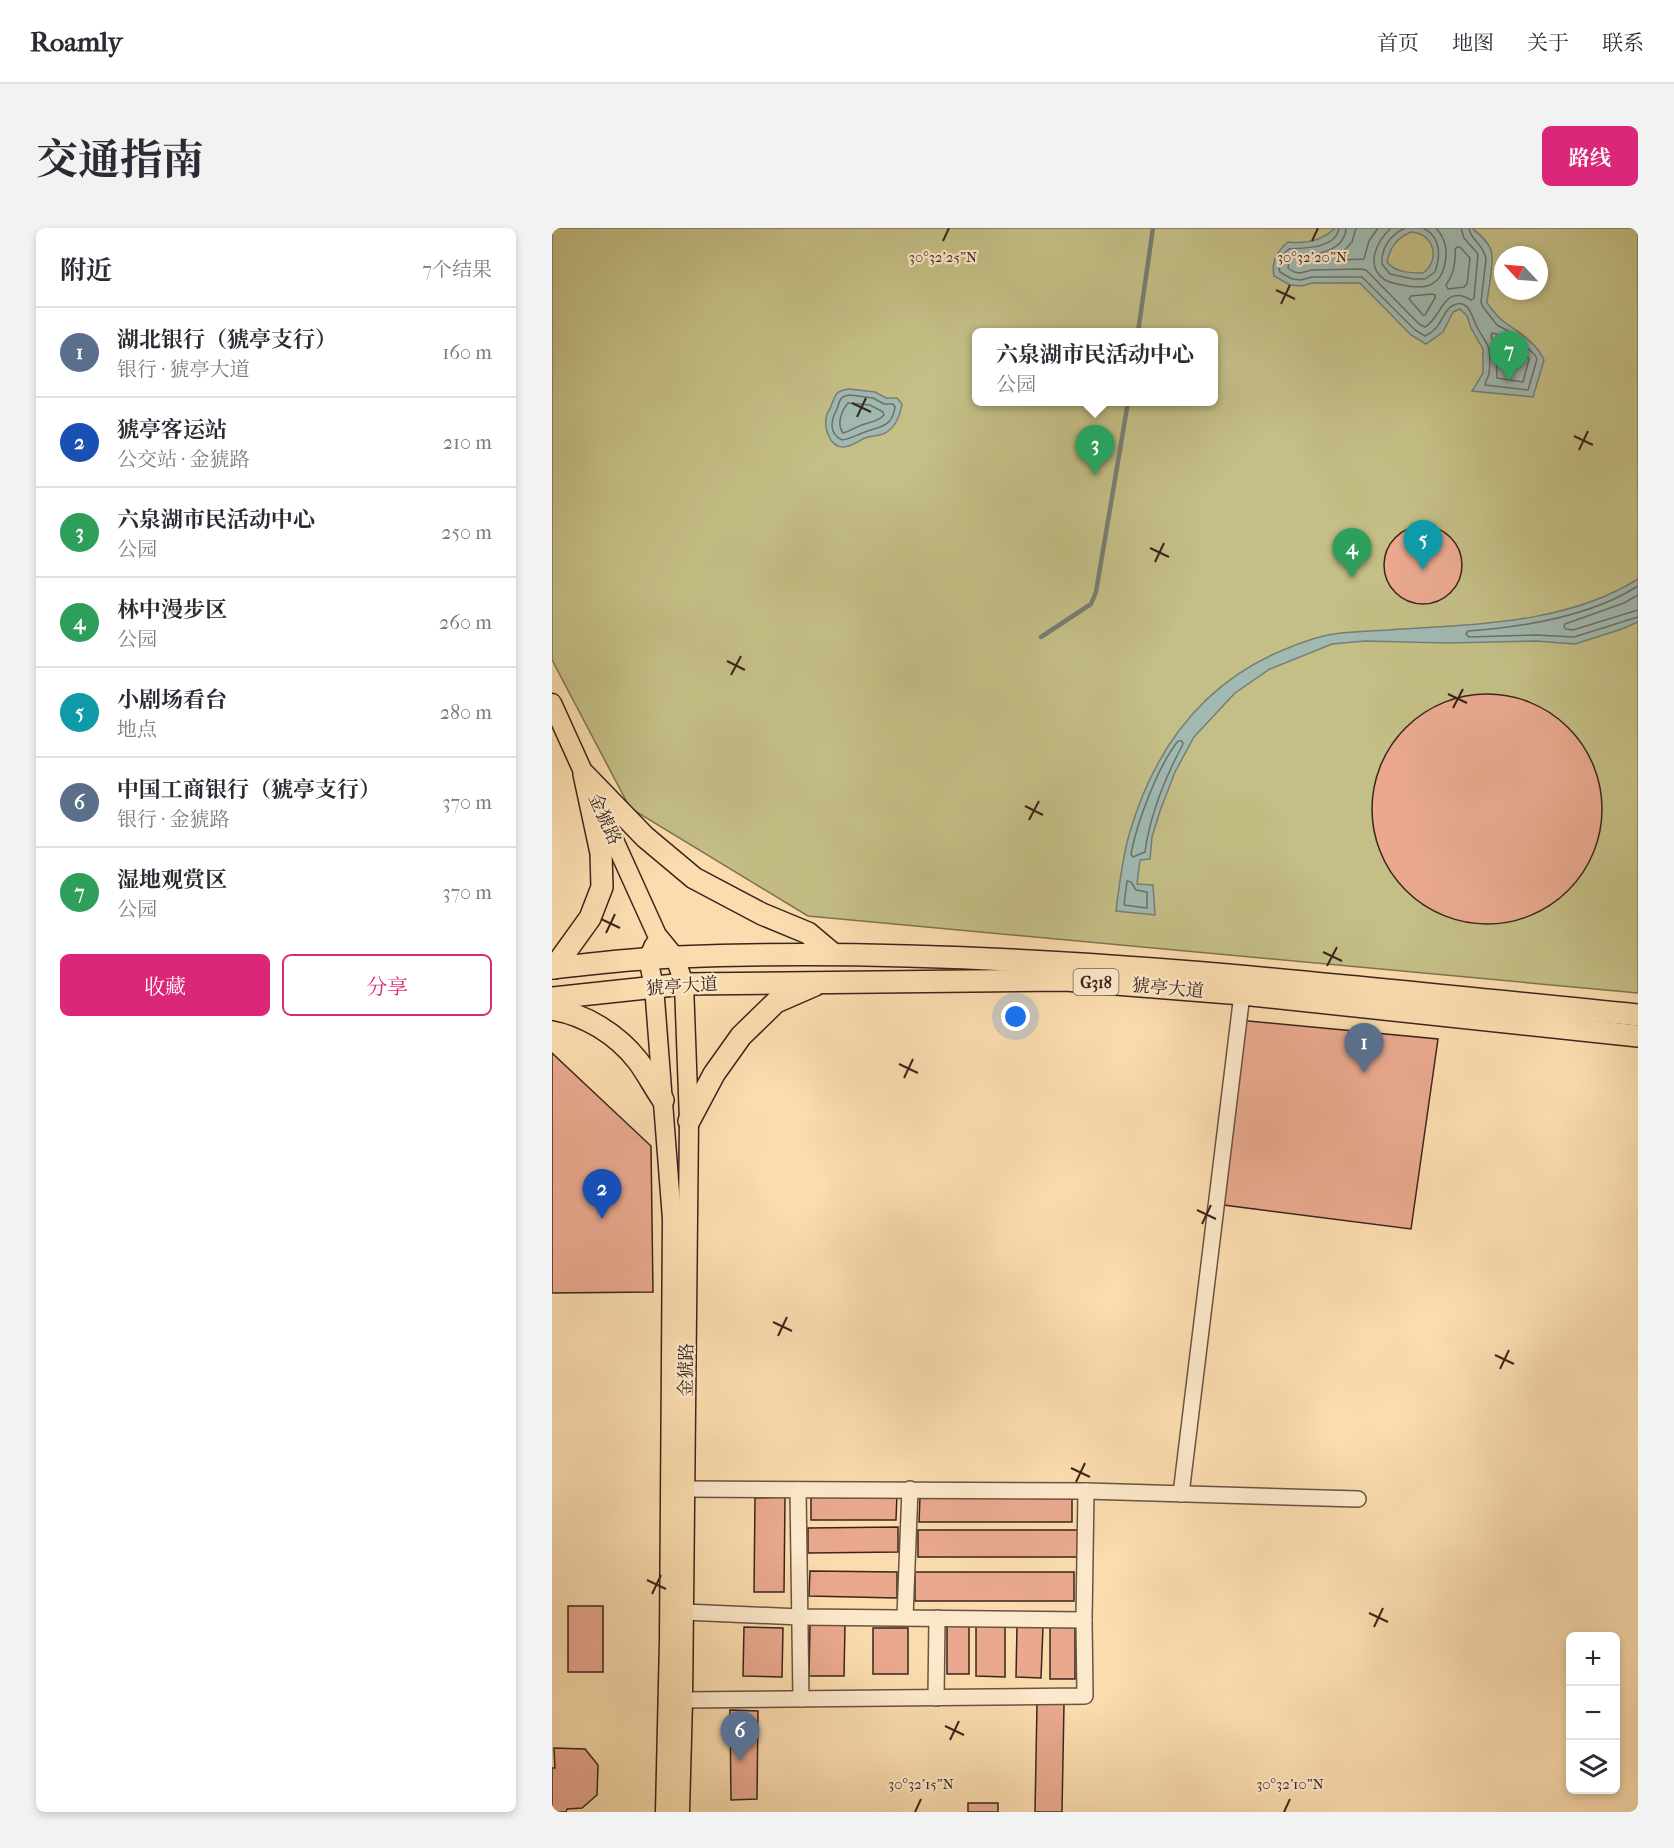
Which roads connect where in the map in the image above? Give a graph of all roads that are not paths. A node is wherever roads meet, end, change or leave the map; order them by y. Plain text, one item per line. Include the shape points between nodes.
1 (552, 703) edge
2 (585, 774) junction
3 (657, 935) junction
4 (833, 954) junction
5 (675, 957) junction
6 (648, 959) junction
7 (553, 968) edge
8 (823, 981) junction
9 (684, 984) junction
10 (654, 986) junction
11 (1242, 994) junction
12 (552, 998) edge
13 (552, 1009) edge
14 (1638, 1015) edge
15 (1638, 1036) edge
16 (663, 1100) junction
17 (690, 1121) junction
18 (685, 1489) junction
19 (910, 1489) junction
20 (798, 1490) junction
21 (1086, 1491) junction
22 (1181, 1494) junction
23 (1358, 1499) dead end
24 (684, 1612) junction
25 (800, 1617) junction
26 (905, 1617) junction
27 (937, 1618) junction
28 (1084, 1620) junction
29 (936, 1698) junction
30 (801, 1699) junction
31 (683, 1700) junction
32 (665, 1812) edge
33 (680, 1812) edge

1 - 2 main road, 金猇路
2 - 3 main road, 金猇路
2 - 4 highway via 645,837 694,878 808,933
2 - 7 highway via 601,853 602,887 590,918
3 - 5 main road, 金猇路
3 - 6 main road
4 - 5 highway, 猇亭大道 / G318
4 - 14 highway, 猇亭大道 / G318 via 1101,964
5 - 6 highway, 猇亭大道 / G318
5 - 9 main road, 金猇路
6 - 7 highway, 猇亭大道 / G318
6 - 10 main road, 金猇路
8 - 9 highway, 猇亭大道 / G318
8 - 11 highway, 猇亭大道 / G318 via 1065,980
8 - 17 highway via 776,1002 741,1036 714,1074
9 - 10 highway, 猇亭大道 / G318
9 - 17 main road, 金猇路
10 - 12 highway, 猇亭大道 / G318
10 - 16 main road, 金猇路
11 - 15 highway, 猇亭大道 / G318
11 - 22 street
13 - 16 highway via 583,1019 622,1043
16 - 32 main road, 金猇路 via 672,1219
17 - 18 main road, 金猇路
18 - 20 street
18 - 24 main road, 金猇路
19 - 20 street
19 - 21 street
19 - 26 street
20 - 25 street
21 - 22 street
21 - 28 street
22 - 23 street
24 - 25 street
24 - 31 main road, 金猇路
25 - 26 street
25 - 30 street
26 - 27 street
27 - 28 street
27 - 29 street
28 - 29 street via 1085,1696
29 - 30 street
30 - 31 street
31 - 33 main road, 金猇路

